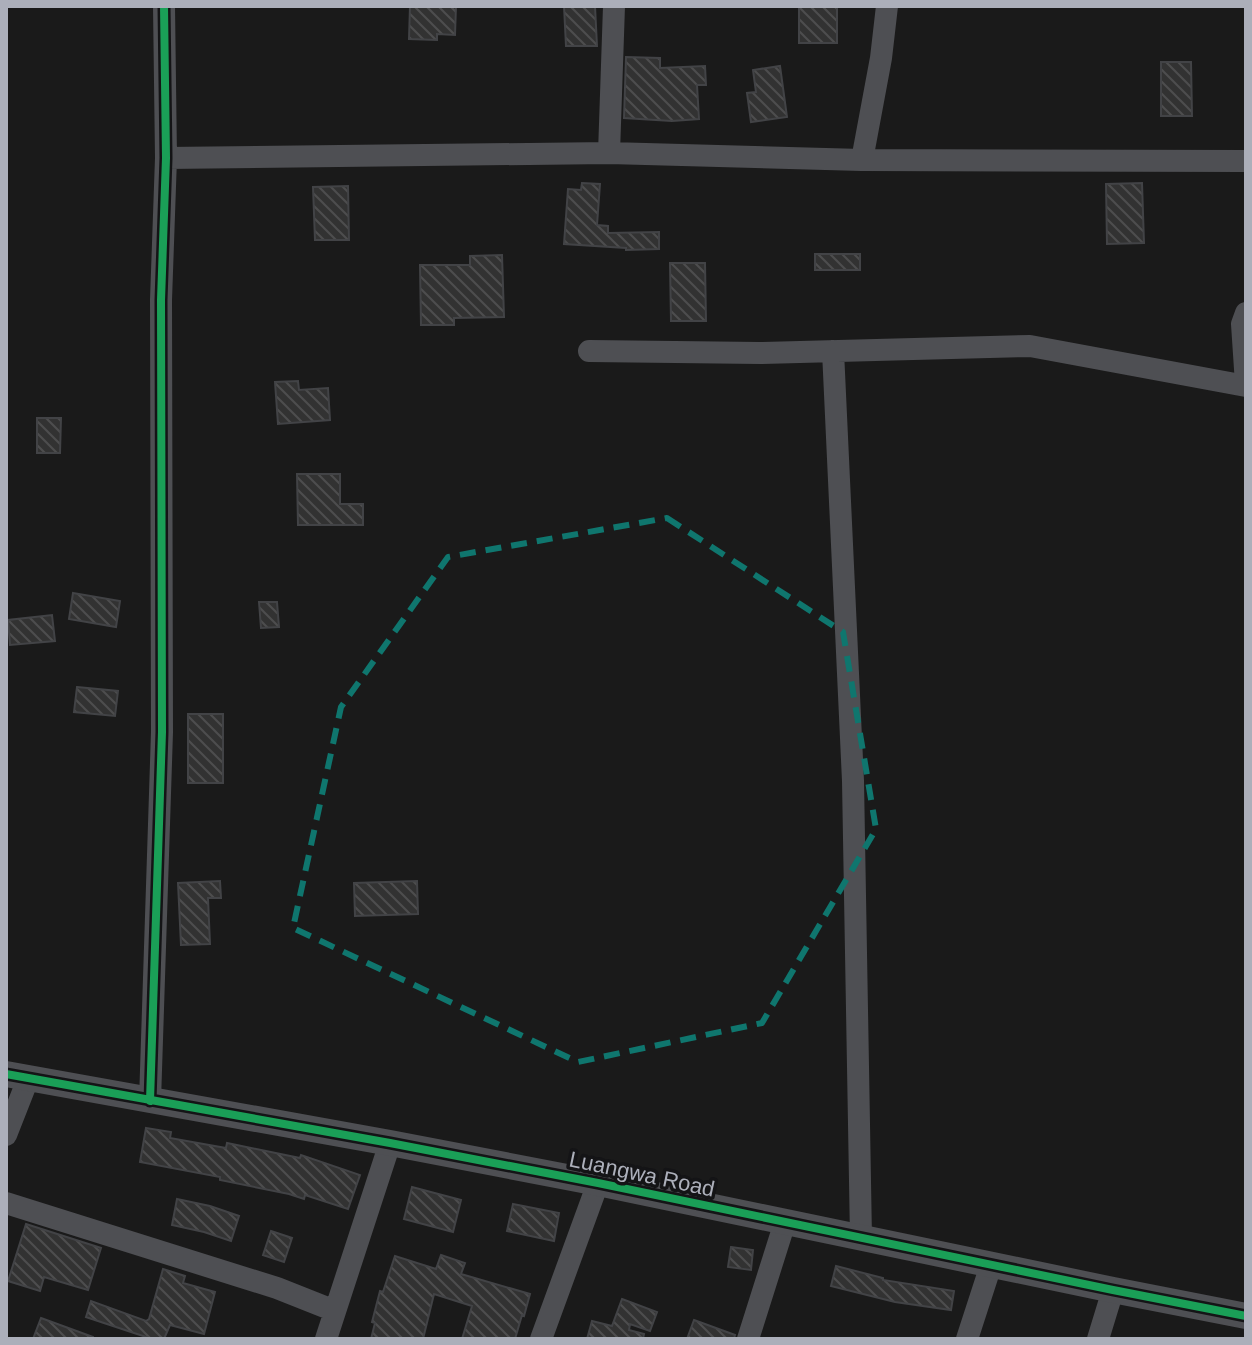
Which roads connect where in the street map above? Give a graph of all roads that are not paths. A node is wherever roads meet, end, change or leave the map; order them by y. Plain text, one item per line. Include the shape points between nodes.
1 (164, 6) edge
2 (614, 6) edge
3 (887, 6) edge
4 (609, 153) junction
5 (166, 158) junction
6 (862, 160) junction
7 (1246, 161) edge
8 (1246, 313) edge
9 (589, 351) dead end
10 (833, 351) junction
11 (1246, 385) edge
12 (17, 1076) edge
13 (150, 1101) junction
14 (6, 1135) edge
15 (390, 1143) junction
16 (598, 1183) junction
17 (6, 1203) edge
18 (785, 1222) junction
19 (861, 1238) junction
20 (991, 1265) junction
21 (1113, 1290) junction
22 (335, 1311) junction
23 (1246, 1316) edge
24 (326, 1339) edge
25 (541, 1339) edge
26 (748, 1339) edge
27 (967, 1339) edge
28 (1098, 1339) edge

1 - 5 street
2 - 4 street
3 - 6 street
4 - 5 street
4 - 6 street
5 - 13 street via 161,300 162,732
6 - 7 street
8 - 11 street
9 - 10 street
10 - 11 street via 1030,346
10 - 19 street via 853,781
12 - 13 street, Luangwa Road
12 - 14 street
13 - 15 street, Luangwa Road
15 - 16 street, Luangwa Road
15 - 22 street
16 - 18 street, Luangwa Road
16 - 25 street
17 - 22 street
18 - 19 street, Luangwa Road
18 - 26 street
19 - 20 street, Luangwa Road
20 - 21 street, Luangwa Road
20 - 27 street
21 - 23 street, Luangwa Road
21 - 28 street
22 - 24 street

